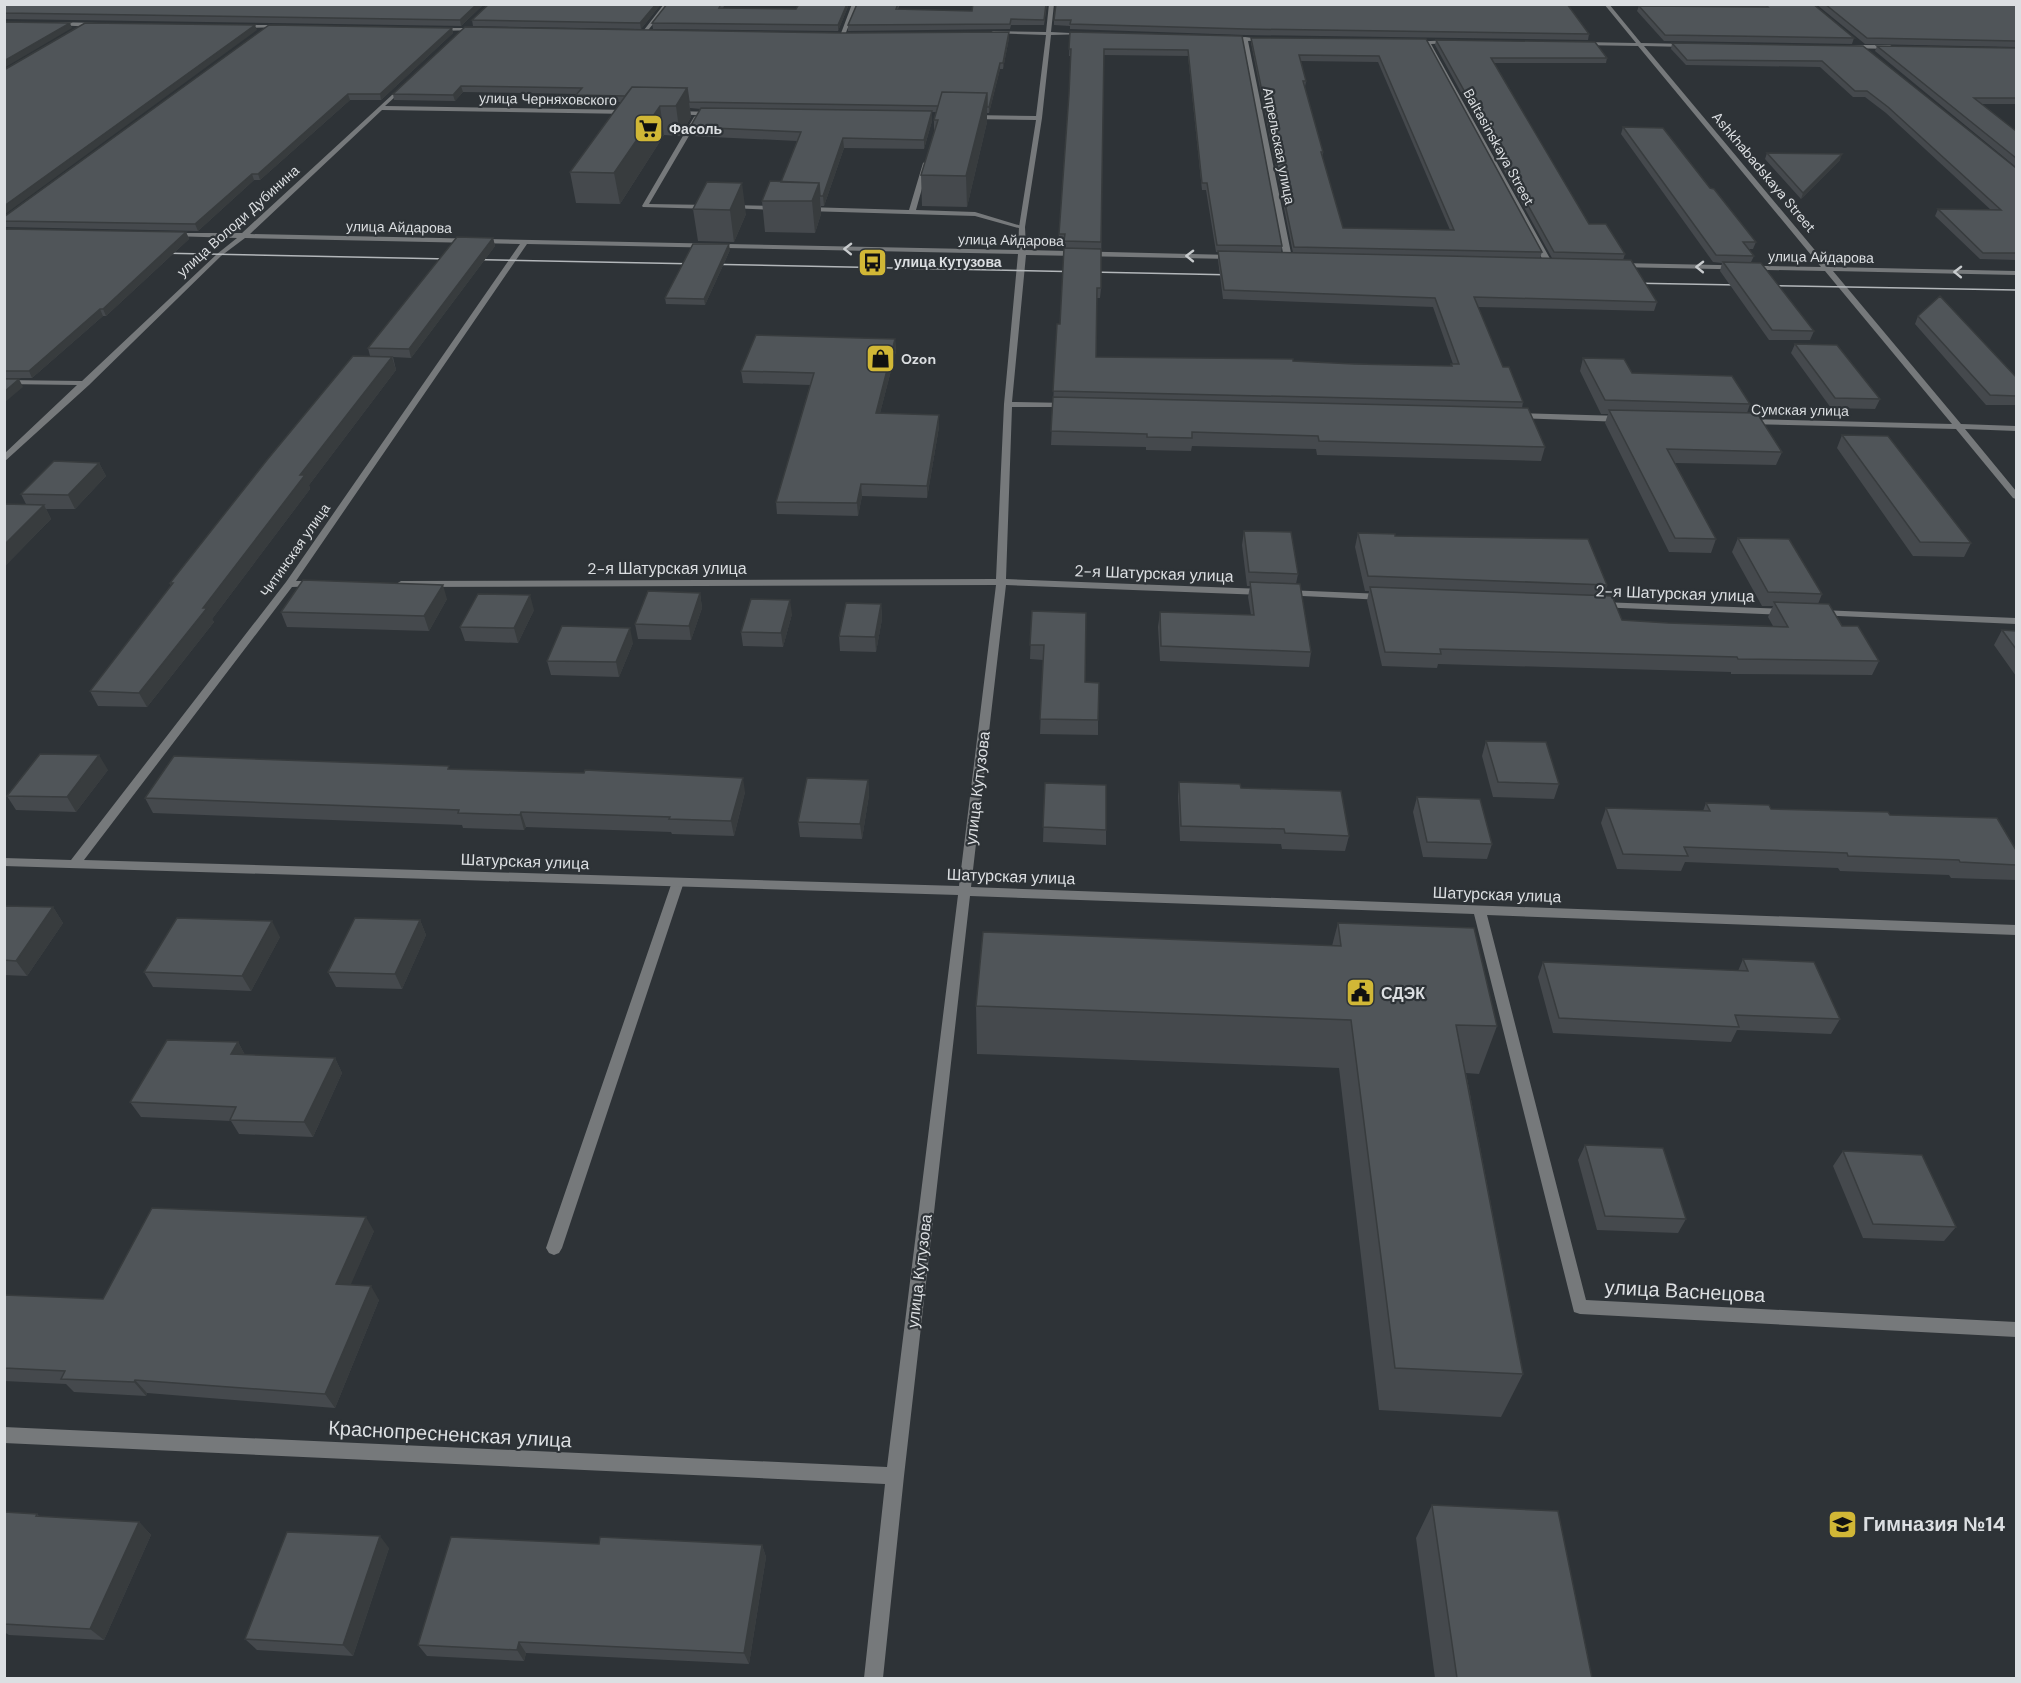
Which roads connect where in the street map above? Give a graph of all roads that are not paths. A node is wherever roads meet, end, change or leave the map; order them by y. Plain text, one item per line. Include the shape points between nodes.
1 (667, 4) edge
2 (855, 4) edge
3 (1052, 4) edge
4 (1606, 4) edge
5 (51, 24) edge
6 (471, 24) edge
7 (86, 25) junction
8 (109, 25) edge
9 (234, 27) edge
10 (269, 27) junction
11 (292, 27) edge
12 (429, 30) edge
13 (464, 30) junction
14 (488, 30) edge
15 (76, 31) edge
16 (631, 32) edge
17 (643, 33) junction
18 (655, 33) edge
19 (980, 33) edge
20 (1050, 33) junction
21 (259, 34) edge
22 (1096, 34) edge
23 (830, 35) edge
24 (842, 35) junction
25 (854, 35) edge
26 (456, 38) edge
27 (1222, 39) edge
28 (1245, 39) junction
29 (1268, 40) edge
30 (1851, 40) edge
31 (1405, 42) edge
32 (1428, 42) junction
33 (1463, 42) edge
34 (1569, 44) edge
35 (1640, 44) junction
36 (1697, 45) edge
37 (1848, 46) edge
38 (1860, 47) junction
39 (1893, 47) edge
40 (1869, 54) edge
41 (413, 77) edge
42 (380, 108) junction
43 (640, 112) edge
44 (664, 113) edge
45 (699, 113) junction
46 (723, 114) edge
47 (961, 117) edge
48 (1040, 118) junction
49 (927, 158) edge
50 (715, 207) edge
51 (726, 207) edge
52 (784, 208) edge
53 (796, 208) edge
54 (912, 211) junction
55 (1022, 227) junction
56 (160, 234) edge
57 (243, 236) junction
58 (525, 242) junction
59 (1022, 253) junction
60 (1242, 257) edge
61 (1277, 257) edge
62 (1288, 258) junction
63 (1300, 258) edge
64 (1537, 263) edge
65 (1549, 264) junction
66 (1560, 264) edge
67 (1607, 265) edge
68 (1828, 269) junction
69 (2016, 273) edge
70 (4, 381) edge
71 (86, 383) junction
72 (1008, 404) junction
73 (1079, 406) edge
74 (1507, 416) edge
75 (1626, 419) edge
76 (1733, 422) edge
77 (1959, 427) junction
78 (2016, 428) edge
79 (4, 459) edge
80 (2016, 496) edge
81 (1001, 582) junction
82 (289, 584) junction
83 (325, 584) edge
84 (384, 584) edge
85 (1396, 597) edge
86 (1587, 604) edge
87 (1790, 612) edge
88 (1814, 613) edge
89 (2016, 621) edge
90 (4, 862) edge
91 (74, 864) junction
92 (678, 882) junction
93 (965, 891) junction
94 (1479, 910) junction
95 (2016, 930) edge
96 (554, 1248) dead end
97 (2016, 1330) edge
98 (4, 1435) edge
99 (895, 1476) junction
100 (874, 1678) edge

1 - 17 street
2 - 24 street
3 - 20 street, улица Кутузова
4 - 35 street, Ashkhabadskaya Street
5 - 7 street
6 - 13 street
7 - 8 street
7 - 15 street
9 - 10 street
10 - 11 street
10 - 21 street
12 - 13 street
13 - 14 street
13 - 26 street
16 - 17 street
17 - 18 street
19 - 20 street
20 - 22 street
20 - 48 street, улица Кутузова
23 - 24 street
24 - 25 street
27 - 28 street
28 - 29 street
28 - 62 street, Апрельская улица
30 - 38 street
31 - 32 street
32 - 33 street
32 - 65 street, Baltasinskaya Street
34 - 35 street
35 - 36 street
35 - 68 street, Ashkhabadskaya Street
37 - 38 street
38 - 39 street
38 - 40 street
41 - 42 street, улица Володи Дубинина
42 - 43 street, улица Черняховского
42 - 57 street, улица Володи Дубинина
44 - 45 street
45 - 46 street
45 - 50 street via 645,206
47 - 48 street
48 - 55 street, улица Кутузова
49 - 54 street
51 - 52 street
53 - 54 street
54 - 55 street via 975,214
55 - 59 street, улица Кутузова
56 - 57 street, улица Айдарова
57 - 58 street, улица Айдарова
57 - 71 street, улица Володи Дубинина
59 -> 58 street, улица Айдарова
58 - 82 street, Читинская улица
60 -> 59 street, улица Айдарова
59 - 72 street, улица Кутузова
61 - 62 street
62 - 63 street
64 - 65 street
65 - 66 street
68 -> 67 street, улица Айдарова
69 -> 68 street, улица Айдарова
68 - 77 street, Ashkhabadskaya Street
70 - 71 street
71 - 79 street, улица Володи Дубинина
72 - 73 street
72 - 81 street, улица Кутузова
74 - 75 street
76 - 77 street, Сумская улица
77 - 78 street, Сумская улица
77 - 80 street, Ashkhabadskaya Street
81 - 84 street, 2-я Шатурская улица
81 - 85 street, 2-я Шатурская улица
81 - 93 street, улица Кутузова
82 - 83 street
82 - 91 street, Читинская улица
86 - 87 street, 2-я Шатурская улица
88 - 89 street
90 - 91 street, Шатурская улица
91 - 92 street, Шатурская улица
92 - 93 street, Шатурская улица
92 - 96 street
93 - 94 street, Шатурская улица
93 - 99 street, улица Кутузова
94 - 95 street, Шатурская улица
94 - 97 street, улица Васнецова via 1580,1307
98 - 99 street, Краснопресненская улица
99 - 100 street, улица Кутузова

